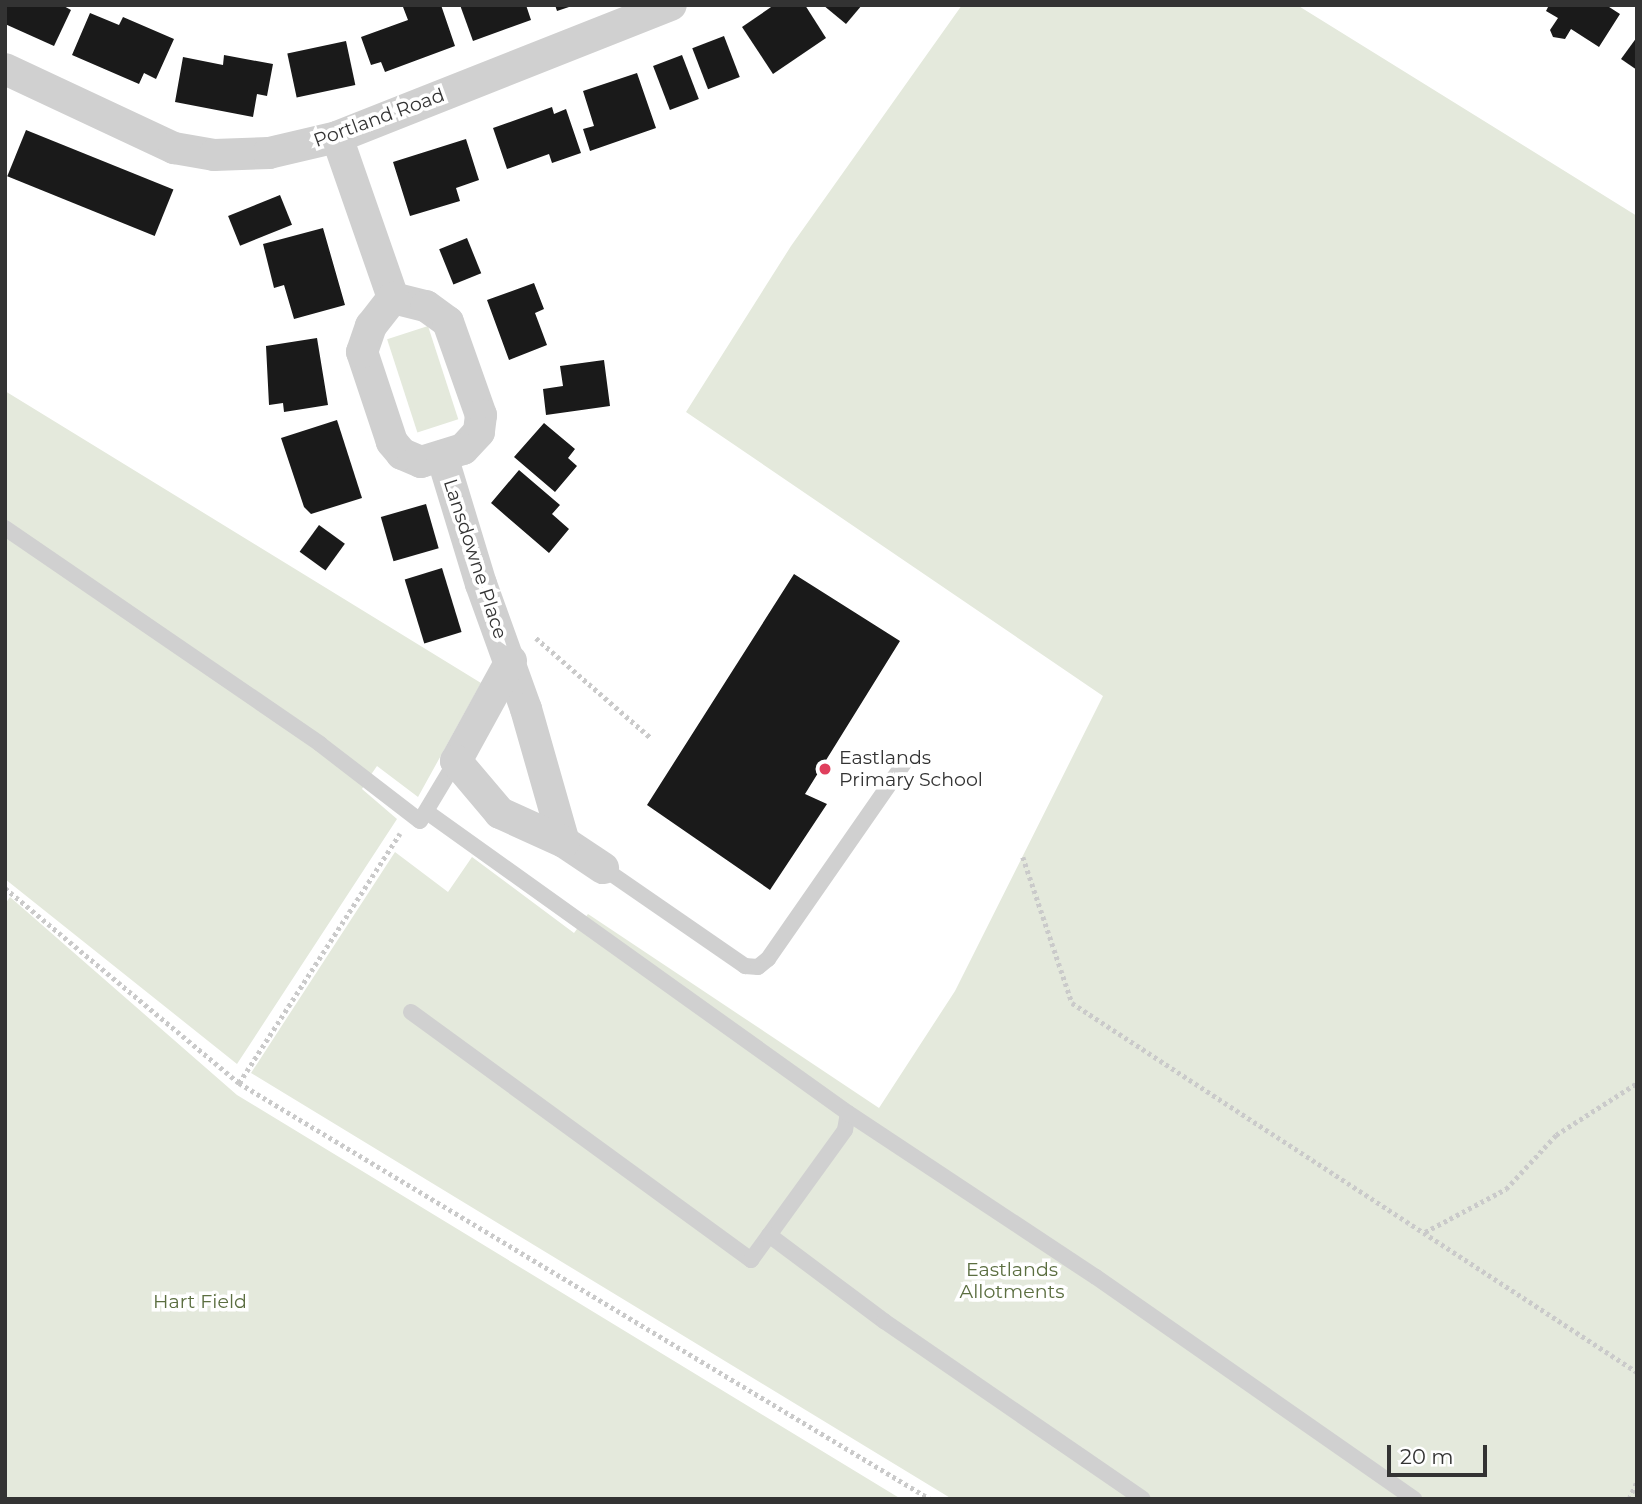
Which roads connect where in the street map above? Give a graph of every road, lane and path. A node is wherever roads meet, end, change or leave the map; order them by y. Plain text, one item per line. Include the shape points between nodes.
1 (671, 5) edge
2 (5, 69) edge
3 (337, 137) junction
4 (393, 298) junction
5 (442, 456) junction
6 (5, 528) edge
7 (528, 630) dead end
8 (510, 661) junction
9 (650, 737) dead end
10 (456, 761) junction
11 (904, 763) dead end
12 (420, 813) junction
13 (564, 842) junction
14 (1023, 857) dead end
15 (603, 868) joint
16 (5, 888) edge
17 (411, 1012) dead end
18 (239, 1083) junction
19 (1637, 1083) edge
20 (848, 1112) junction
21 (1425, 1232) junction
22 (769, 1236) junction
23 (1637, 1372) edge
24 (1637, 1481) edge
25 (930, 1499) edge
26 (1143, 1499) edge
27 (1414, 1499) edge
28 (1629, 1499) edge

1 - 3 street, Portland Road
2 - 3 street, Portland Road via 174,148 214,155 269,153
3 - 4 street
4 - 5 street, Lansdowne Place via 371,326 362,352 392,442 402,454 421,462
4 - 5 street, Lansdowne Place via 426,306 448,322 470,376 481,415 479,432 463,449
5 - 8 street, Lansdowne Place
6 - 12 lane
7 - 9 path
8 - 10 street, Lansdowne Place
8 - 13 street, Lansdowne Place
10 - 12 lane
10 - 13 street via 500,813
11 - 15 lane via 768,960 758,967 745,966
12 - 18 path
12 - 20 lane
13 - 15 street
14 - 21 path via 1072,1003
16 - 18 path
17 - 22 lane via 751,1259
18 - 25 path
19 - 21 path via 1556,1135 1506,1189
20 - 22 lane via 845,1130
20 - 27 lane via 1096,1277
21 - 23 path
22 - 26 lane
24 - 28 path

